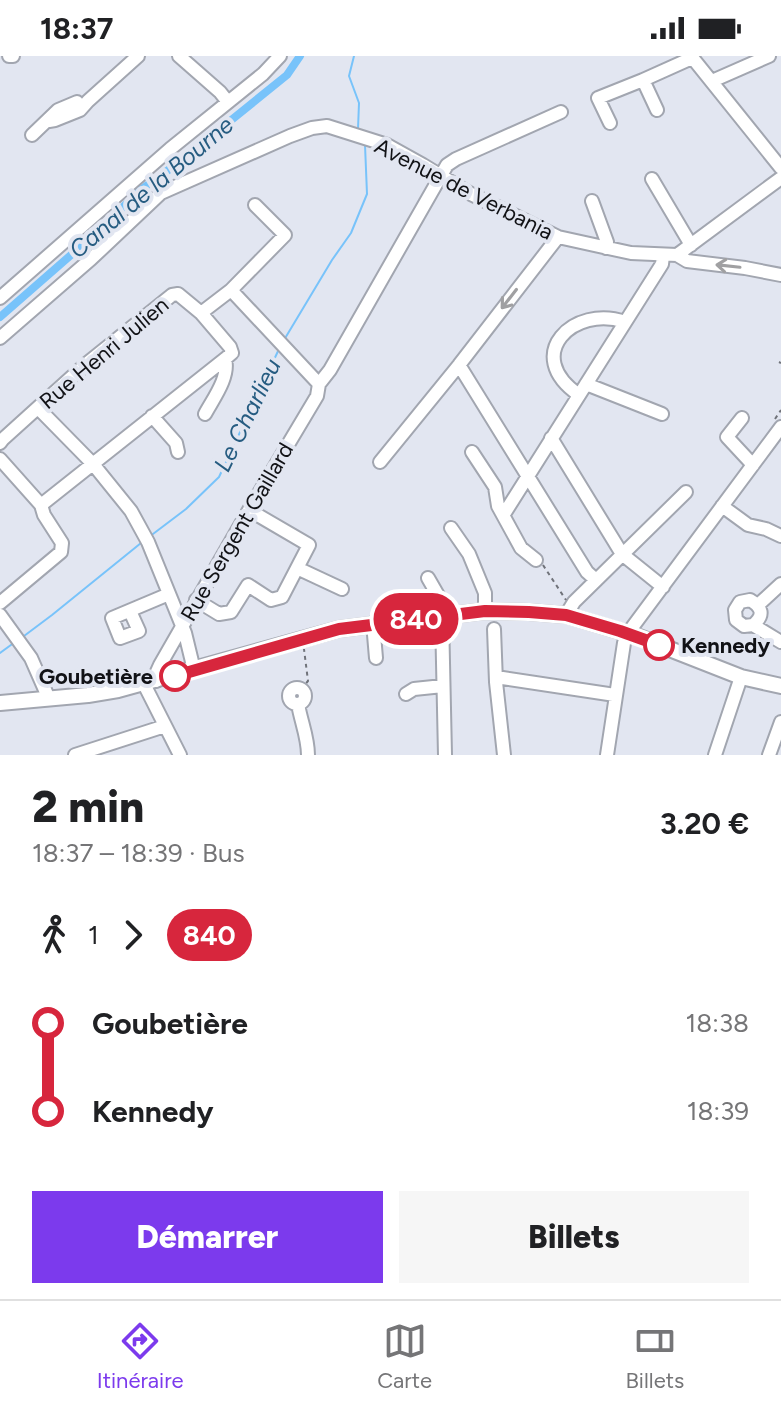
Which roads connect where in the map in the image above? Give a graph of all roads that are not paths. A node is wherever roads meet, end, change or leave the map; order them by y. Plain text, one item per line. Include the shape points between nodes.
1 (138, 56) edge
2 (179, 56) edge
3 (280, 56) edge
4 (769, 56) edge
5 (692, 57) edge
6 (643, 80) junction
7 (712, 81) junction
8 (228, 102) junction
9 (660, 110) dead end
10 (561, 112) dead end
11 (610, 123) dead end
12 (32, 135) dead end
13 (781, 168) edge
14 (441, 176) junction
15 (781, 178) edge
16 (652, 179) dead end
17 (592, 201) dead end
18 (255, 205) dead end
19 (285, 235) junction
20 (558, 237) junction
21 (691, 245) junction
22 (606, 248) junction
23 (288, 250) dead end
24 (670, 256) junction
25 (781, 275) edge
26 (231, 290) junction
27 (0, 298) edge
28 (201, 313) junction
29 (625, 322) junction
30 (0, 338) edge
31 (225, 359) junction
32 (459, 365) junction
33 (319, 384) junction
34 (582, 389) junction
35 (38, 408) junction
36 (205, 414) dead end
37 (662, 414) dead end
38 (152, 416) junction
39 (742, 418) dead end
40 (781, 427) edge
41 (551, 438) junction
42 (0, 443) edge
43 (178, 452) dead end
44 (472, 452) dead end
45 (0, 459) edge
46 (380, 462) dead end
47 (93, 464) junction
48 (753, 465) junction
49 (528, 475) junction
50 (686, 492) dead end
51 (41, 505) junction
52 (722, 506) junction
53 (249, 510) junction
54 (504, 514) junction
55 (451, 528) dead end
56 (781, 536) edge
57 (622, 554) junction
58 (536, 560) road end
59 (297, 568) junction
60 (428, 578) dead end
61 (596, 580) junction
62 (781, 584) edge
63 (663, 587) junction
64 (342, 589) dead end
65 (169, 594) junction
66 (196, 600) junction
67 (0, 603) edge
68 (758, 605) junction
69 (130, 611) dead end
70 (485, 611) junction
71 (568, 612) junction
72 (0, 615) edge
73 (445, 616) junction
74 (373, 623) junction
75 (753, 625) junction
76 (181, 627) junction
77 (494, 629) dead end
78 (628, 633) junction
79 (781, 642) edge
80 (376, 658) dead end
81 (194, 670) junction
82 (496, 677) junction
83 (741, 677) junction
84 (150, 682) junction
85 (443, 686) junction
86 (781, 686) edge
87 (301, 689) road end
88 (406, 694) dead end
89 (615, 695) junction
90 (49, 699) junction
91 (0, 703) edge
92 (781, 722) edge
93 (165, 726) junction
94 (75, 755) edge
95 (180, 755) edge
96 (308, 755) edge
97 (445, 755) edge
98 (504, 755) edge
99 (607, 755) edge
100 (715, 755) edge
101 (769, 755) edge

1 - 12 street via 88,101 58,110
2 - 8 street
3 - 8 street
4 - 7 street
5 - 6 street
5 - 7 street
6 - 9 street
6 - 11 street via 598,98
7 - 13 street
8 - 27 street
10 - 14 street via 456,159
14 - 20 street, Avenue de Verbania
14 - 30 street, Avenue de Verbania via 387,145 327,126 290,136 161,193
14 - 33 street, Rue Sergent Gaillard
15 - 21 street
16 - 21 street
17 - 22 street
18 - 19 street
19 - 23 street
19 - 26 street
20 - 22 street, Avenue de Verbania
20 -> 32 street
21 - 24 street
22 - 24 street, Avenue de Verbania
25 -> 24 street, Avenue de Verbania
24 - 29 street
26 - 28 street
26 - 33 street
28 - 31 street, Rue Henri Julien via 230,347 232,353
28 - 35 street, Rue Henri Julien via 178,294 172,295
29 - 34 street
29 - 34 street via 586,321 555,345 559,378
31 - 36 street via 227,367
31 - 38 street
32 - 46 street
32 - 49 street
33 - 53 street, Rue Sergent Gaillard via 317,396
34 - 37 street
34 - 41 street
35 - 42 street, Rue Henri Julien
35 - 47 street
38 - 43 street
38 - 47 street
39 - 48 street via 727,437
40 - 48 street
41 - 49 street
41 - 57 street
44 - 54 street via 495,487
45 - 51 street
47 - 51 street
47 - 65 street via 131,511
48 - 52 street
49 - 54 street
49 - 61 street
50 - 57 street
51 - 67 street via 62,543 61,552
52 - 56 street via 748,525
52 - 63 street
53 - 59 street via 309,545
53 - 66 street, Rue Sergent Gaillard
54 - 58 street via 521,548
55 - 70 street via 485,593
57 - 61 street
57 - 63 street
59 - 64 street
59 - 66 street via 282,597 271,600 248,585 231,612 219,614
60 - 73 street
61 - 71 street
62 - 68 street
63 - 78 street
65 - 69 street
65 - 76 street
66 - 76 street, Rue Sergent Gaillard
68 - 75 street via 759,620
68 - 75 street via 740,602 735,610 736,620
70 - 71 main road
70 - 73 main road
71 - 78 main road
72 - 90 street via 31,658
73 - 74 main road
73 - 85 street
74 - 80 street
74 - 81 main road
75 - 79 street
76 - 81 street
76 - 84 street, Rue Sergent Gaillard
77 - 82 street
78 - 83 main road
78 - 89 street
81 - 84 main road
82 - 89 street
82 - 98 street
83 - 86 main road
83 - 100 street
84 - 90 main road
84 - 93 street
85 - 88 street
85 - 97 street
87 - 96 street via 292,689 289,695 298,704 306,729
89 - 99 street
90 - 91 main road
92 - 101 street
93 - 94 street
93 - 95 street

